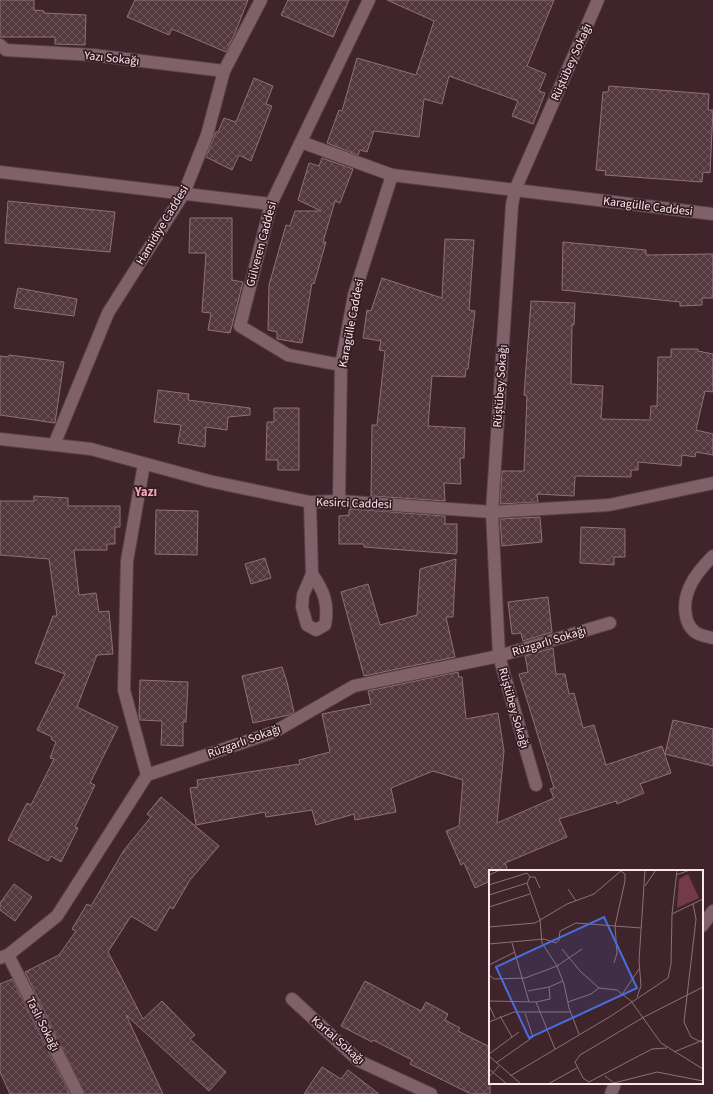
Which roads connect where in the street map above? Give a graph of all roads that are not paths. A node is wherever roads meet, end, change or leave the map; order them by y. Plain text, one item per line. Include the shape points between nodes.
1 (261, 0) edge
2 (369, 0) edge
3 (598, 0) edge
4 (0, 45) edge
5 (224, 71) junction
6 (301, 142) junction
7 (0, 172) edge
8 (392, 175) junction
9 (515, 190) junction
10 (184, 193) junction
11 (271, 204) junction
12 (713, 214) edge
13 (341, 365) junction
14 (0, 439) edge
15 (54, 445) junction
16 (144, 464) junction
17 (713, 483) edge
18 (339, 501) junction
19 (310, 502) junction
20 (492, 512) junction
21 (713, 556) edge
22 (312, 574) dead end
23 (610, 623) dead end
24 (713, 638) edge
25 (499, 656) junction
26 (147, 776) junction
27 (536, 785) dead end
28 (713, 911) edge
29 (703, 925) edge
30 (4, 956) edge
31 (292, 999) dead end
32 (616, 1084) edge
33 (78, 1094) edge
34 (431, 1094) edge
35 (611, 1094) edge

1 - 5 street, Hamidiye Caddesi
2 - 6 street, Gülveren Caddesi
3 - 9 street, Rüştübey Sokağı
4 - 5 street, Yazı Sokağı via 6,50 93,55
5 - 10 street, Hamidiye Caddesi via 207,135
6 - 8 street, Karagülle Caddesi
6 - 11 street, Gülveren Caddesi
7 - 10 street
8 - 9 street, Karagülle Caddesi
8 - 13 street, Karagülle Caddesi via 354,295
9 - 12 street, Karagülle Caddesi
9 - 20 street, Rüştübey Sokağı
10 - 11 street
10 - 15 street, Hamidiye Caddesi via 108,313
11 - 13 street, Gülveren Caddesi via 240,326 288,355
13 - 18 street, Karagülle Caddesi
14 - 15 street, Kesirci Caddesi
15 - 16 street, Kesirci Caddesi via 91,449
16 - 19 street, Kesirci Caddesi via 209,481
16 - 26 street via 127,561 124,690
17 - 20 street, Kesirci Caddesi via 609,505
18 - 19 street, Kesirci Caddesi
18 - 20 street, Kesirci Caddesi
19 - 22 street
20 - 25 street, Rüştübey Sokağı
21 - 24 street via 700,569 686,593 684,609 688,623 695,632
23 - 25 street, Rüzgarlı Sokağı
25 - 26 street, Rüzgarlı Sokağı via 354,686 274,732
25 - 27 street, Rüştübey Sokağı
26 - 30 street via 57,916
28 - 29 street
30 - 33 street, Taslı Sokağı
31 - 34 street, Kartal Sokağı via 359,1061
32 - 35 street

